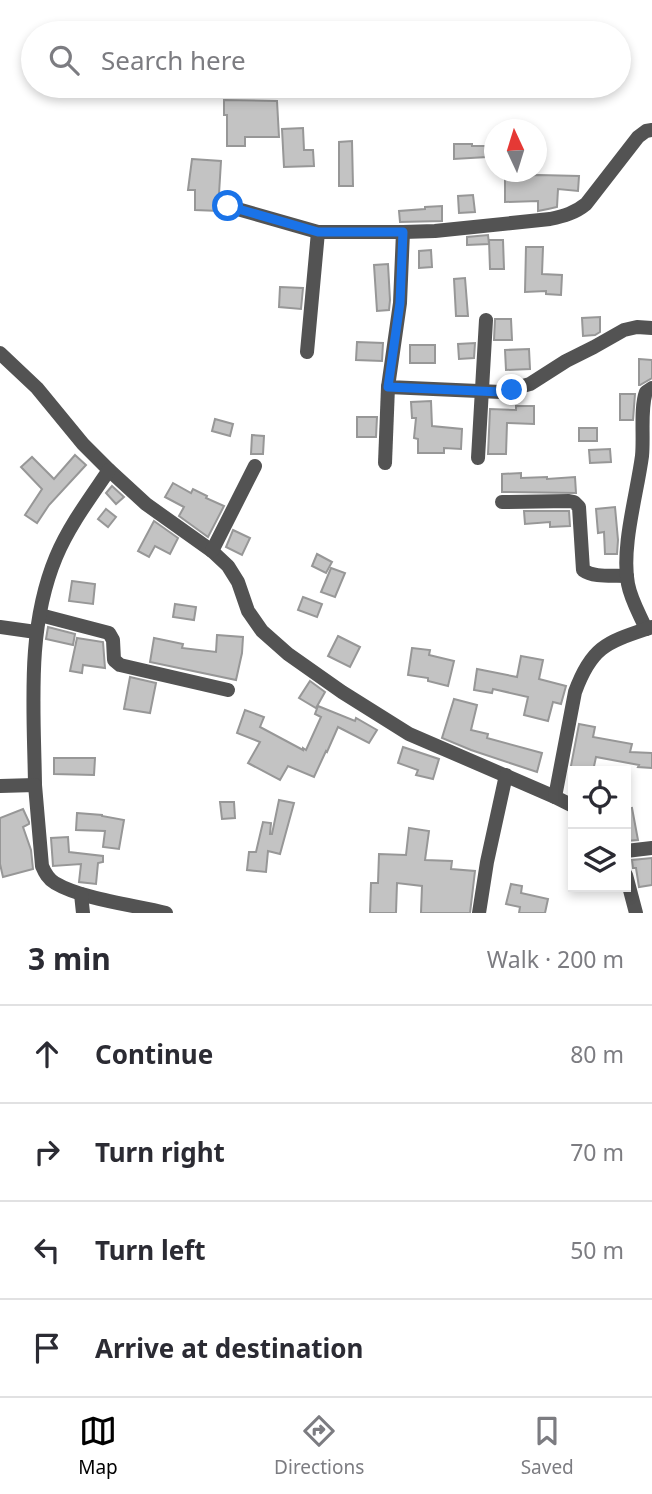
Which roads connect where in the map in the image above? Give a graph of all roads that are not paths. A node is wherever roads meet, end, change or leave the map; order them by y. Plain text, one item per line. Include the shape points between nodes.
1 (652, 130) edge
2 (228, 206) dead end
3 (318, 232) junction
4 (403, 232) junction
5 (486, 320) dead end
6 (652, 328) edge
7 (307, 352) dead end
8 (0, 353) edge
9 (388, 387) junction
10 (652, 388) edge
11 (482, 390) junction
12 (478, 458) dead end
13 (386, 463) dead end
14 (255, 466) dead end
15 (109, 470) junction
16 (502, 502) dead end
17 (212, 551) junction
18 (627, 576) junction
19 (40, 615) junction
20 (0, 627) edge
21 (649, 628) edge
22 (36, 632) junction
23 (228, 690) dead end
24 (506, 775) junction
25 (35, 785) junction
26 (0, 786) edge
27 (555, 797) junction
28 (568, 804) edge
29 (652, 848) edge
30 (631, 850) edge
31 (630, 892) edge
32 (81, 894) junction
33 (83, 913) edge
34 (166, 913) edge
35 (480, 913) edge
36 (636, 913) edge

1 - 4 street via 638,137 586,204 566,216
2 - 3 street
3 - 4 street
3 - 7 street
4 - 9 street via 400,303
5 - 11 street
6 - 11 street via 624,330 530,384 501,392
8 - 15 street
9 - 11 street
9 - 13 street
10 - 18 street via 644,400
11 - 12 street
14 - 17 street
15 - 17 street via 146,504
15 - 19 street via 56,558
16 - 18 street via 575,502 583,570 593,575
17 - 24 street via 238,582 248,611 262,631 288,654 409,734
18 - 21 street
19 - 22 street
19 - 23 street via 110,633 114,660 120,665
20 - 22 street
21 - 27 street via 595,653 580,676
22 - 25 street
24 - 27 street
24 - 35 street
25 - 26 street
25 - 32 street via 45,874
27 - 28 street
29 - 30 street
31 - 36 street
32 - 33 street
32 - 34 street

